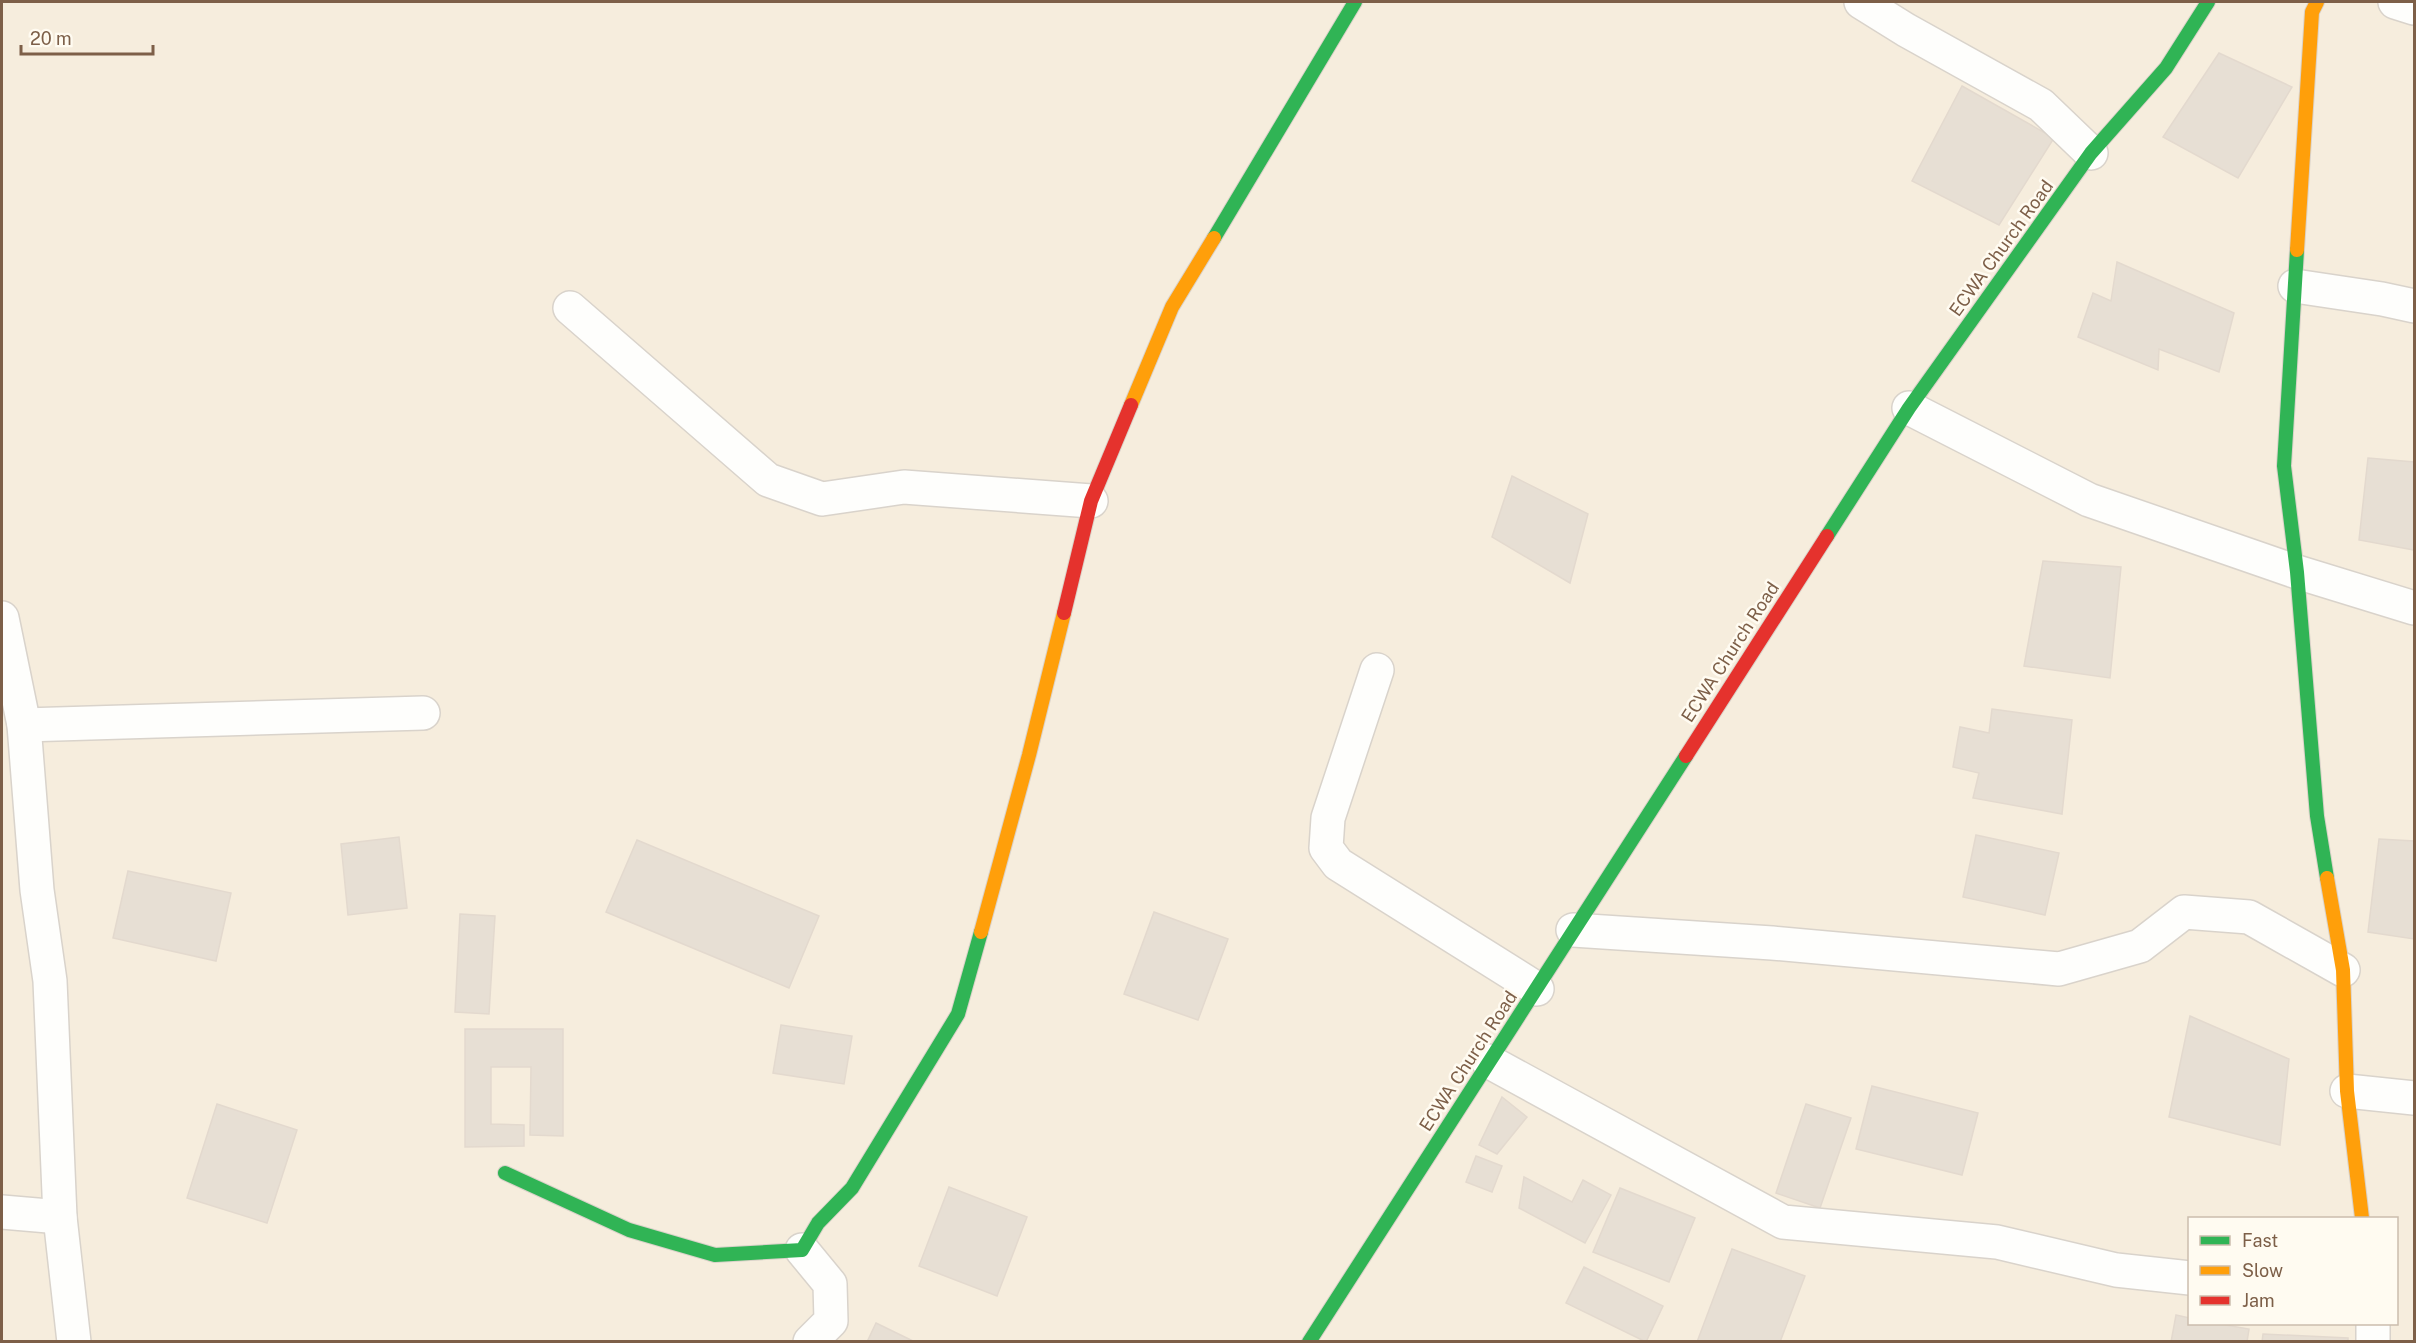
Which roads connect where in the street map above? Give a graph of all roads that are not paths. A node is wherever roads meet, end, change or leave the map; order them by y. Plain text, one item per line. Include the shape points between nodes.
1 (1355, 2) edge
2 (1861, 2) edge
3 (2208, 2) edge
4 (2317, 2) edge
5 (2395, 2) edge
6 (2415, 8) edge
7 (2091, 153) junction
8 (2295, 286) junction
9 (2415, 306) edge
10 (570, 308) dead end
11 (1909, 408) junction
12 (1091, 501) junction
13 (2297, 572) junction
14 (2415, 608) edge
15 (2, 618) edge
16 (1377, 670) dead end
17 (423, 713) dead end
18 (24, 725) junction
19 (1573, 930) junction
20 (2343, 970) junction
21 (1537, 989) junction
22 (1488, 1061) junction
23 (2347, 1091) junction
24 (2415, 1098) edge
25 (505, 1173) dead end
26 (2, 1212) edge
27 (60, 1217) junction
28 (2362, 1217) edge
29 (802, 1250) junction
30 (2188, 1278) edge
31 (2373, 1325) edge
32 (74, 1341) edge
33 (810, 1341) edge
34 (1309, 1341) edge
35 (2373, 1341) edge

1 - 12 street via 1172,307
2 - 7 street via 2042,105
3 - 7 street, ECWA Church Road via 2166,68
4 - 8 street via 2312,12
5 - 6 street
7 - 11 street, ECWA Church Road
8 - 9 street
8 - 13 street via 2284,466
10 - 12 street via 768,480 822,499 904,488
11 - 13 street via 2089,500
11 - 19 street, ECWA Church Road
12 - 29 street via 1029,755 958,1014 852,1188 818,1223
13 - 14 street
13 - 20 street via 2317,816
15 - 18 street
16 - 21 street via 1328,818 1326,848 1338,864
17 - 18 street
18 - 27 street via 37,890 50,981
19 - 20 street via 2059,969 2140,946 2184,912 2249,917
19 - 21 street, ECWA Church Road
20 - 23 street
21 - 22 street, ECWA Church Road
22 - 30 street via 1783,1222 1997,1242 2116,1270
22 - 34 street, ECWA Church Road
23 - 24 street
23 - 28 street
25 - 29 street via 629,1230 715,1255
26 - 27 street
27 - 32 street
29 - 33 street via 830,1284 831,1320
31 - 35 street

